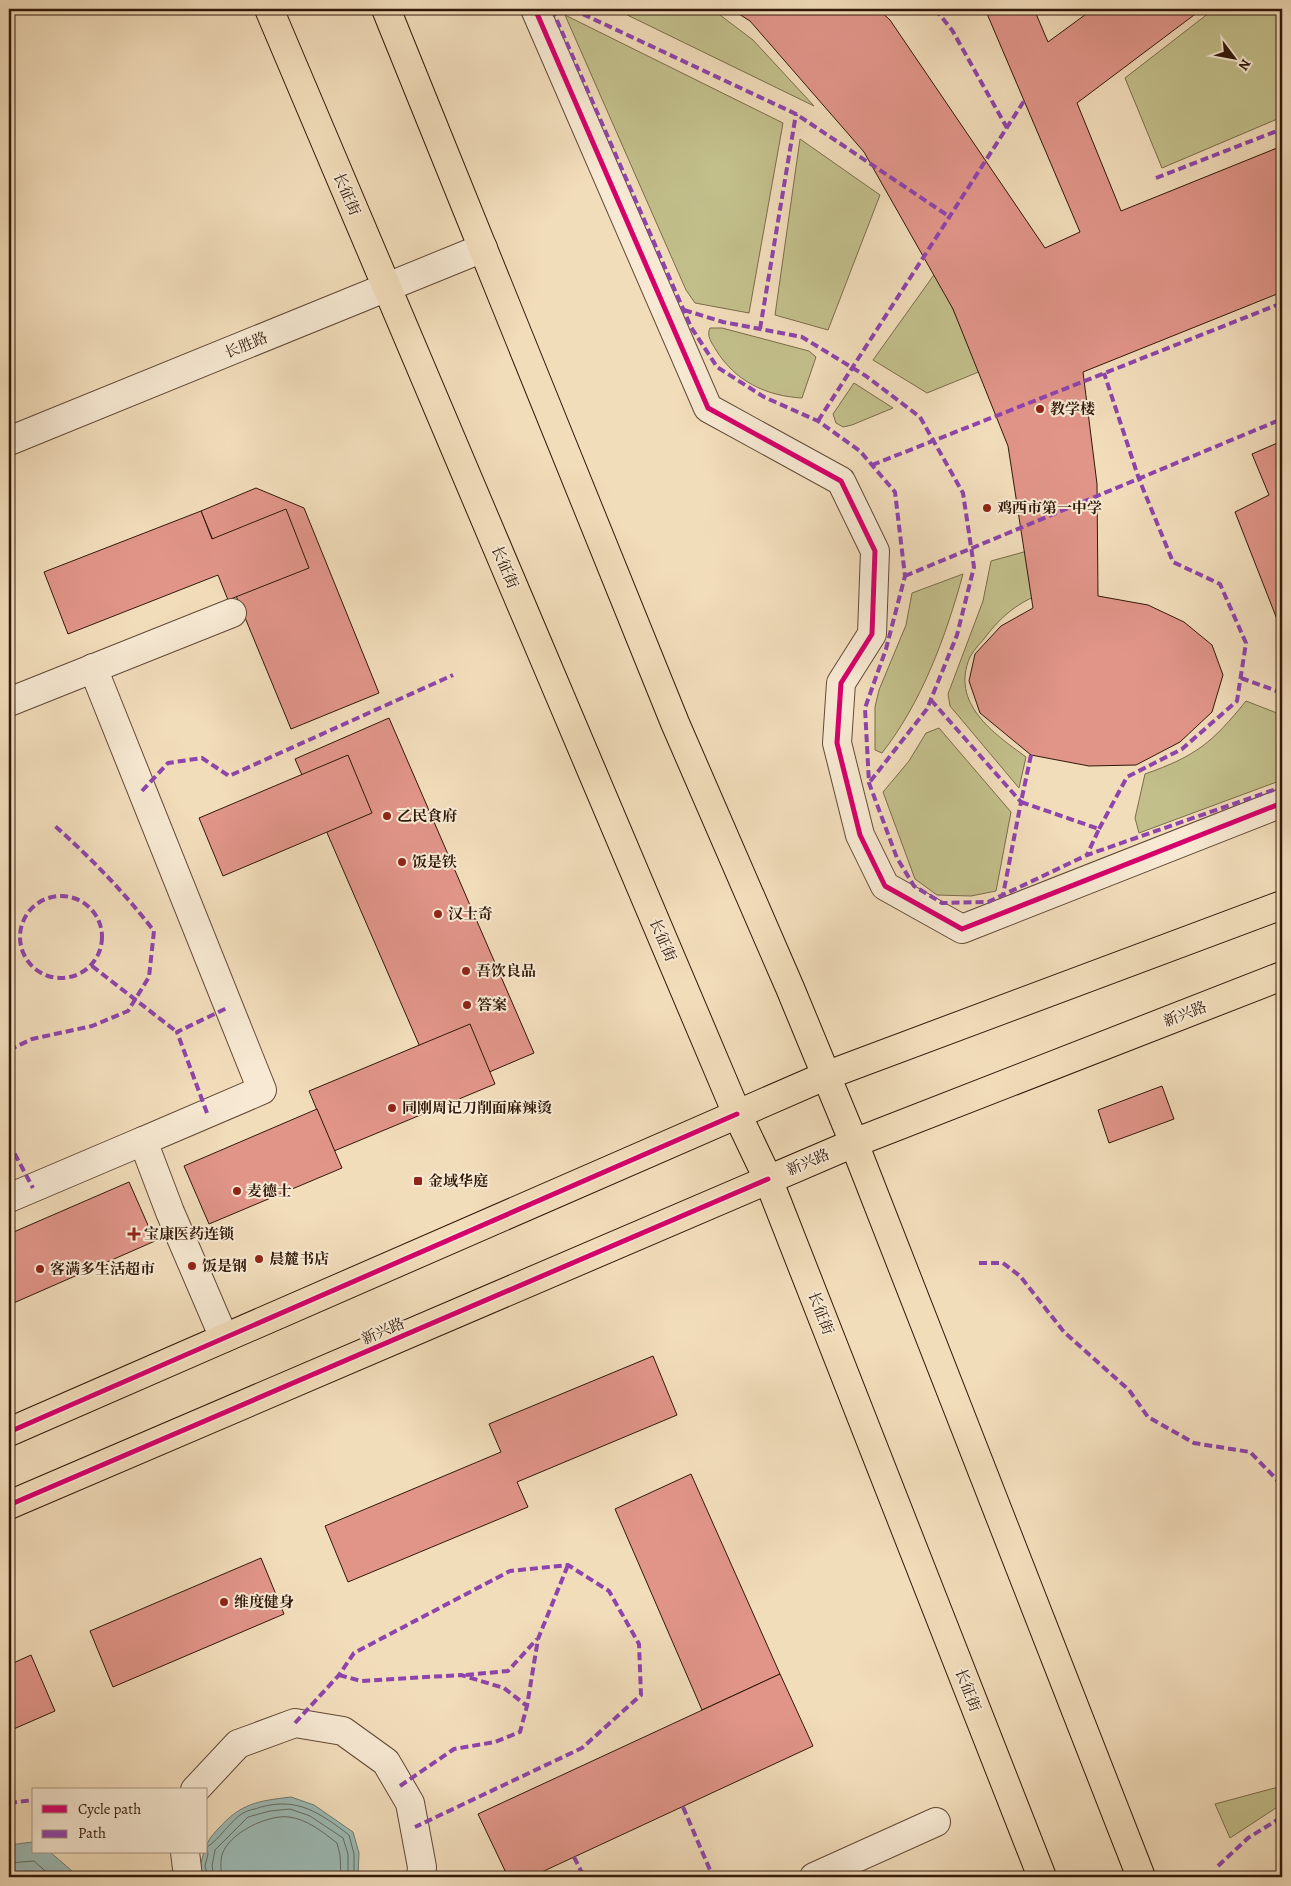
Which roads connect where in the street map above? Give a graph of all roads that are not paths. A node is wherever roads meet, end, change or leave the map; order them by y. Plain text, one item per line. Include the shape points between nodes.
1 (269, 9) edge
2 (386, 9) edge
3 (535, 9) edge
4 (483, 248) junction
5 (387, 288) junction
6 (9, 441) edge
7 (232, 613) dead end
8 (93, 668) junction
9 (9, 702) edge
10 (1282, 802) edge
11 (1282, 905) edge
12 (1282, 976) edge
13 (825, 1076) junction
14 (737, 1114) junction
15 (143, 1141) junction
16 (854, 1143) junction
17 (768, 1179) junction
18 (9, 1198) edge
19 (224, 1338) junction
20 (9, 1432) edge
21 (9, 1505) edge
22 (197, 1788) edge
23 (936, 1822) dead end
24 (185, 1854) edge
25 (188, 1877) edge
26 (421, 1877) edge
27 (814, 1877) edge
28 (1042, 1877) edge
29 (1141, 1877) edge

1 - 5 main road, 长征街
2 - 4 main road
3 - 10 street via 708,408 841,481 875,551 872,634 841,684 837,742 860,835 885,886 962,930
4 - 5 street, 长胜路
4 - 13 main road via 675,723
5 - 6 street, 长胜路
5 - 14 main road, 长征街
7 - 8 street
8 - 9 street
8 - 15 street via 262,1090
11 - 13 main road
12 - 16 main road, 新兴路
13 - 14 main road
13 - 16 main road
14 - 17 main road, 长征街
14 - 19 main road
15 - 18 street
15 - 19 street
16 - 17 main road, 新兴路
16 - 29 main road
17 - 21 main road, 新兴路
17 - 28 main road, 长征街
19 - 20 main road
22 - 26 street via 238,1744 295,1724 343,1731 386,1762 410,1803
23 - 27 street
24 - 25 street

